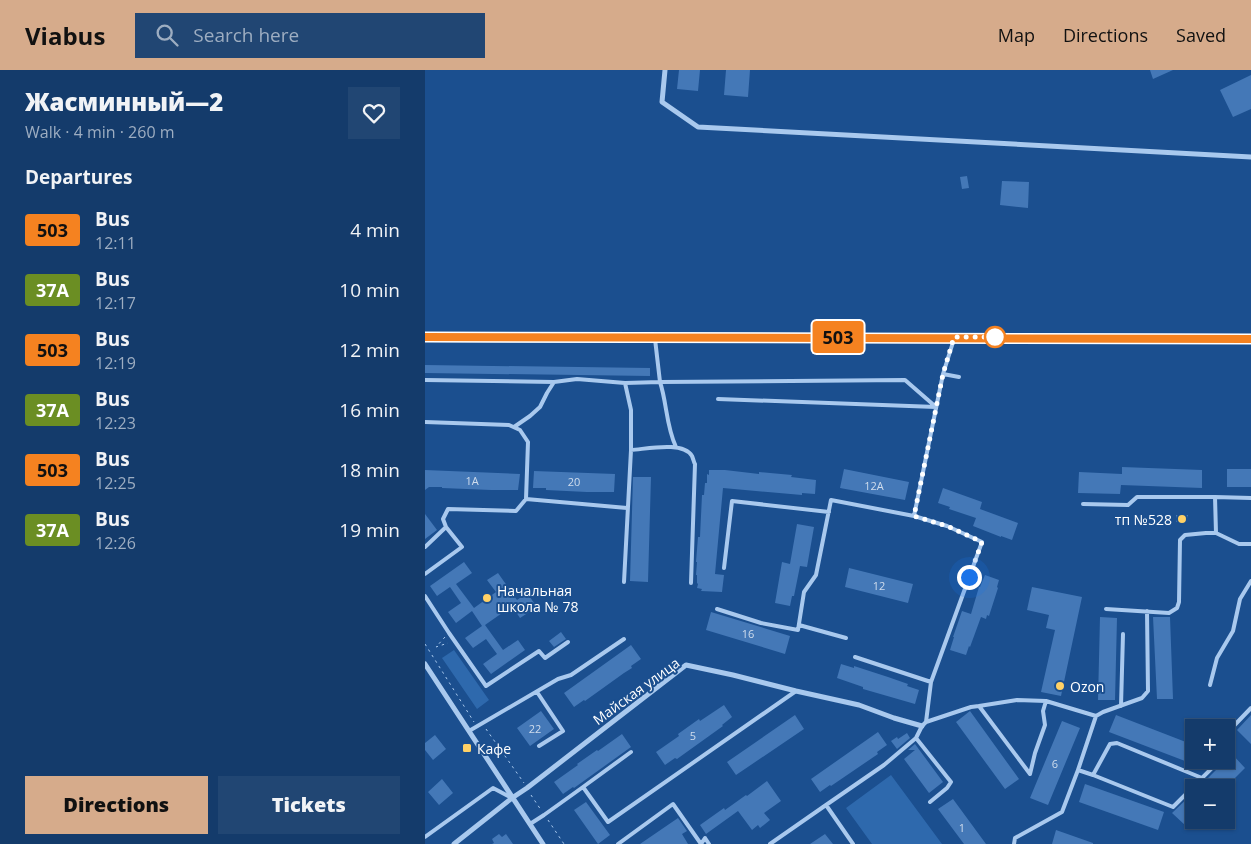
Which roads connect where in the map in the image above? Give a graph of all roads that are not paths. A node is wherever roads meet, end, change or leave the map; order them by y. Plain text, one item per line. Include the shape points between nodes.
1 (665, 70) edge
2 (1251, 157) edge
3 (425, 337) edge
4 (655, 337) junction
5 (954, 337) junction
6 (1251, 339) edge
7 (943, 374) junction
8 (959, 377) dead end
9 (425, 380) edge
10 (554, 382) junction
11 (660, 382) junction
12 (625, 383) junction
13 (718, 399) dead end
14 (936, 407) junction
15 (425, 422) edge
16 (513, 427) junction
17 (676, 447) junction
18 (631, 450) junction
19 (1215, 497) junction
20 (1251, 498) edge
21 (526, 499) junction
22 (1083, 504) dead end
23 (627, 508) junction
24 (829, 512) junction
25 (914, 516) junction
26 (446, 527) junction
27 (1216, 533) junction
28 (1251, 544) edge
29 (425, 547) edge
30 (724, 568) dead end
31 (425, 574) edge
32 (1251, 581) edge
33 (624, 582) dead end
34 (691, 583) dead end
35 (425, 596) edge
36 (717, 609) dead end
37 (1106, 609) dead end
38 (1147, 611) junction
39 (799, 626) junction
40 (1123, 634) dead end
41 (846, 638) dead end
42 (623, 639) dead end
43 (568, 642) dead end
44 (855, 657) dead end
45 (426, 667) edge
46 (931, 682) junction
47 (1211, 685) dead end
48 (537, 692) junction
49 (795, 692) junction
50 (1046, 701) junction
51 (979, 706) junction
52 (1121, 706) junction
53 (1251, 708) edge
54 (1096, 716) junction
55 (924, 724) junction
56 (1235, 725) edge
57 (469, 731) junction
58 (917, 738) junction
59 (539, 746) dead end
60 (631, 752) dead end
61 (1211, 769) edge
62 (1078, 770) junction
63 (1093, 774) junction
64 (1202, 778) junction
65 (583, 787) junction
66 (512, 798) junction
67 (930, 802) dead end
68 (826, 805) junction
69 (529, 824) junction
70 (425, 837) edge
71 (454, 844) edge
72 (543, 844) edge
73 (618, 844) edge
74 (701, 844) edge
75 (709, 844) edge
76 (770, 844) edge
77 (853, 844) edge
78 (1014, 844) edge

1 - 2 street via 662,102 698,127
3 - 4 main road
4 - 5 main road
4 - 11 lane
5 - 6 main road
5 - 7 lane
7 - 8 lane
7 - 14 lane
9 - 10 lane
10 - 12 lane
10 - 16 lane via 540,407
11 - 12 lane
11 - 14 lane via 905,380
11 - 17 lane
12 - 18 lane via 631,410
13 - 14 lane
14 - 25 lane
15 - 16 lane
16 - 21 lane via 520,430 528,442
17 - 18 lane
17 - 34 lane via 688,452 695,464
18 - 23 lane
19 - 20 lane
19 - 22 lane via 1137,497 1129,505
19 - 27 lane
21 - 23 lane
21 - 26 lane via 516,511 448,508 443,519
23 - 33 lane
24 - 25 lane via 831,500
24 - 30 lane via 732,501
24 - 39 lane via 816,575 805,592
25 - 46 lane via 982,542
26 - 29 lane
26 - 31 lane via 462,547
27 - 28 lane via 1239,544
27 - 38 lane via 1185,535 1180,540 1177,608 1169,613
32 - 47 lane via 1241,600 1233,631 1217,658
35 - 43 lane via 487,686 539,651 545,658
36 - 39 lane via 761,623 798,630
37 - 38 lane
38 - 52 lane via 1148,691 1143,698
39 - 41 lane
40 - 52 lane
42 - 48 lane via 571,674
44 - 46 lane
45 - 57 street
46 - 55 lane
48 - 57 lane
48 - 59 lane via 563,731
49 - 55 street, Майская улица via 859,705 894,718
49 - 65 lane via 608,822
49 - 66 street, Майская улица via 686,665
50 - 51 lane via 1017,700
50 - 51 lane via 1043,711 1045,725 1030,774
50 - 54 lane
51 - 55 lane
52 - 54 lane
53 - 56 lane
54 - 62 lane
55 - 58 lane
57 - 66 street
58 - 67 lane via 951,782
58 - 68 lane
60 - 65 lane
61 - 64 lane
62 - 63 lane
62 - 78 lane via 1062,812 1015,838
63 - 64 lane via 1173,807
63 - 64 lane via 1110,744 1117,743
65 - 69 lane
66 - 69 street
66 - 70 lane via 493,788
66 - 71 street, Майская улица
68 - 76 lane
68 - 77 lane
69 - 72 street
73 - 74 lane via 673,804
74 - 75 lane via 705,838

